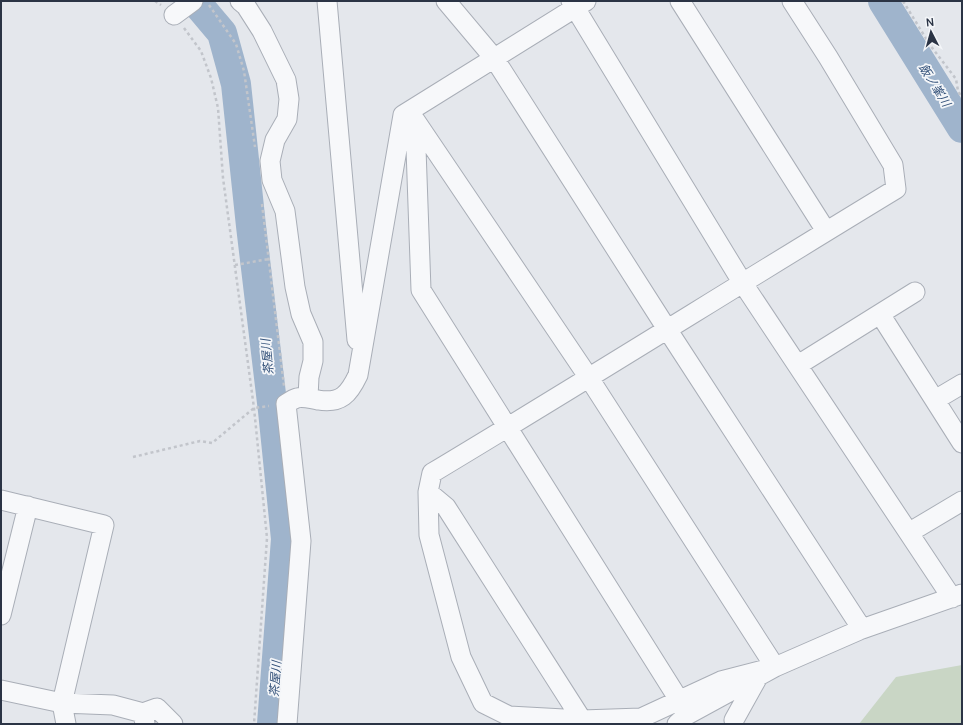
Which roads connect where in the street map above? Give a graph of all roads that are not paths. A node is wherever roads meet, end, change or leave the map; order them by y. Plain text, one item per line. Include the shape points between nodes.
1 (193, 1) edge
2 (240, 1) edge
3 (327, 1) edge
4 (446, 1) edge
5 (680, 1) edge
6 (792, 1) edge
7 (577, 3) edge
8 (174, 15) road end
9 (494, 58) junction
10 (409, 117) junction
11 (826, 231) junction
12 (742, 282) junction
13 (915, 292) dead end
14 (880, 314) junction
15 (667, 329) junction
16 (360, 365) junction
17 (798, 365) junction
18 (589, 378) junction
19 (962, 384) edge
20 (308, 398) junction
21 (935, 400) junction
22 (508, 427) junction
23 (962, 443) edge
24 (428, 492) junction
25 (1, 500) edge
26 (962, 501) edge
27 (28, 506) junction
28 (910, 532) junction
29 (957, 596) edge
30 (1, 615) edge
31 (862, 629) junction
32 (767, 671) junction
33 (1, 690) edge
34 (679, 700) junction
35 (62, 704) junction
36 (144, 718) edge
37 (582, 720) junction
38 (734, 720) dead end
39 (66, 724) edge
40 (173, 724) edge
41 (287, 724) edge
42 (677, 724) edge

1 - 8 street
2 - 20 street via 262,31 286,80 289,99 287,119 275,140 270,161 272,180 285,211 301,314 313,342 314,361 309,377
3 - 16 street
4 - 9 street
5 - 11 street
6 - 11 street via 893,165 896,189
7 - 9 street
7 - 12 street
9 - 10 street
9 - 15 street
10 - 16 street
10 - 18 street
10 - 22 street via 421,290
11 - 12 street
12 - 15 street
12 - 17 street
13 - 14 street
14 - 17 street
14 - 21 street
15 - 18 street
15 - 31 street
16 - 20 street via 353,387 344,397 332,402
17 - 28 street
18 - 22 street
18 - 32 street
19 - 21 street
20 - 41 street via 297,398 286,404 301,540
21 - 23 street
22 - 24 street via 432,473
22 - 34 street
24 - 37 street via 446,507
24 - 37 street via 429,535 461,657 483,702 509,716
25 - 27 street
26 - 28 street
27 - 30 street
27 - 35 street via 104,525
28 - 29 street
29 - 31 street
31 - 32 street
32 - 34 street via 721,681
32 - 38 street
32 - 42 street via 687,715
33 - 35 street
34 - 37 street via 641,718
35 - 36 street via 113,706
35 - 39 street
36 - 40 street via 156,708

